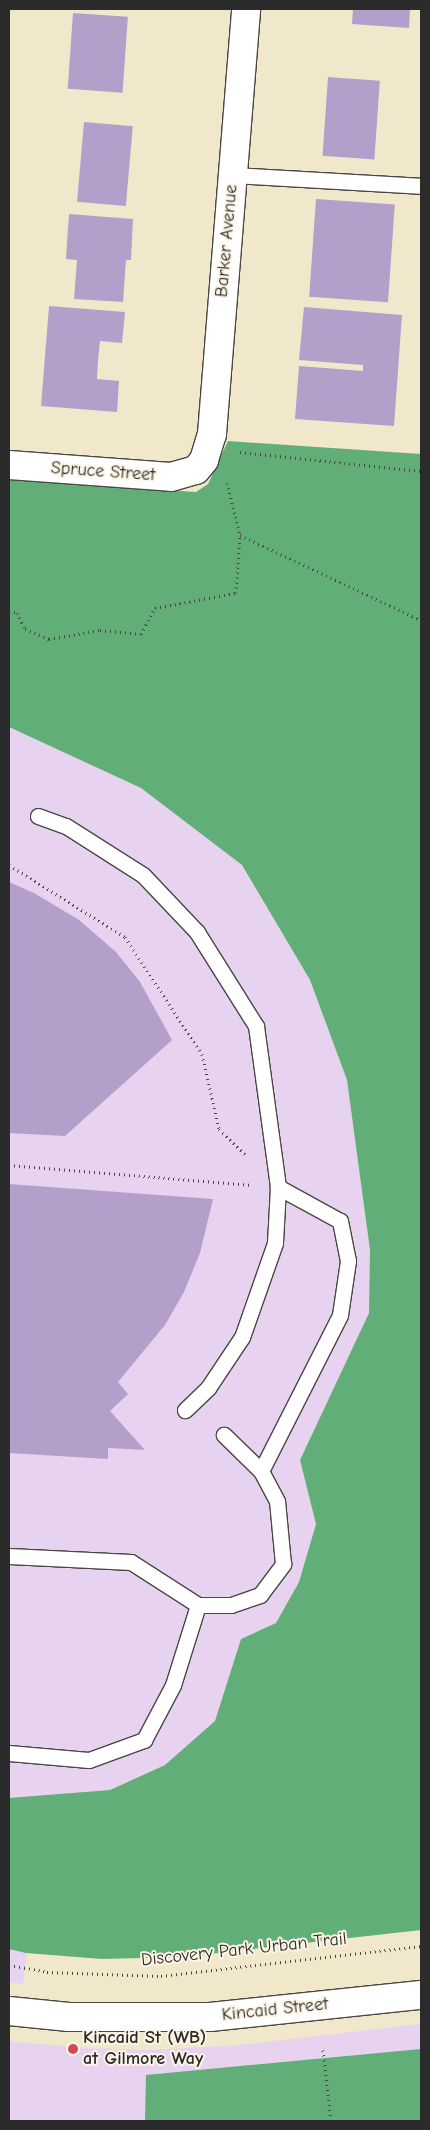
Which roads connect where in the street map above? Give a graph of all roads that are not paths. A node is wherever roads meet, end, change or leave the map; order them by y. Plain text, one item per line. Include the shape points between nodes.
1 (246, 9) edge
2 (232, 175) junction
3 (421, 186) edge
4 (203, 459) joint
5 (9, 465) edge
6 (38, 816) dead end
7 (278, 1187) junction
8 (185, 1410) dead end
9 (224, 1434) dead end
10 (261, 1471) junction
11 (9, 1556) edge
12 (198, 1606) junction
13 (10, 1753) edge
14 (421, 1995) edge
15 (9, 2011) edge

1 - 2 street, Barker Avenue
2 - 3 lane
2 - 4 street, Barker Avenue
4 - 5 street, Spruce Street via 171,477
6 - 7 lane via 66,826 143,875 197,932 256,1026
7 - 8 lane via 276,1243 242,1337 208,1388
7 - 10 lane via 340,1221 348,1261 340,1314
9 - 10 lane
10 - 12 lane via 277,1501 283,1564 260,1595 231,1605
11 - 12 lane via 131,1562
12 - 13 lane via 173,1685 144,1740 89,1760
14 - 15 street, Kincaid Street via 210,2017 69,2017

